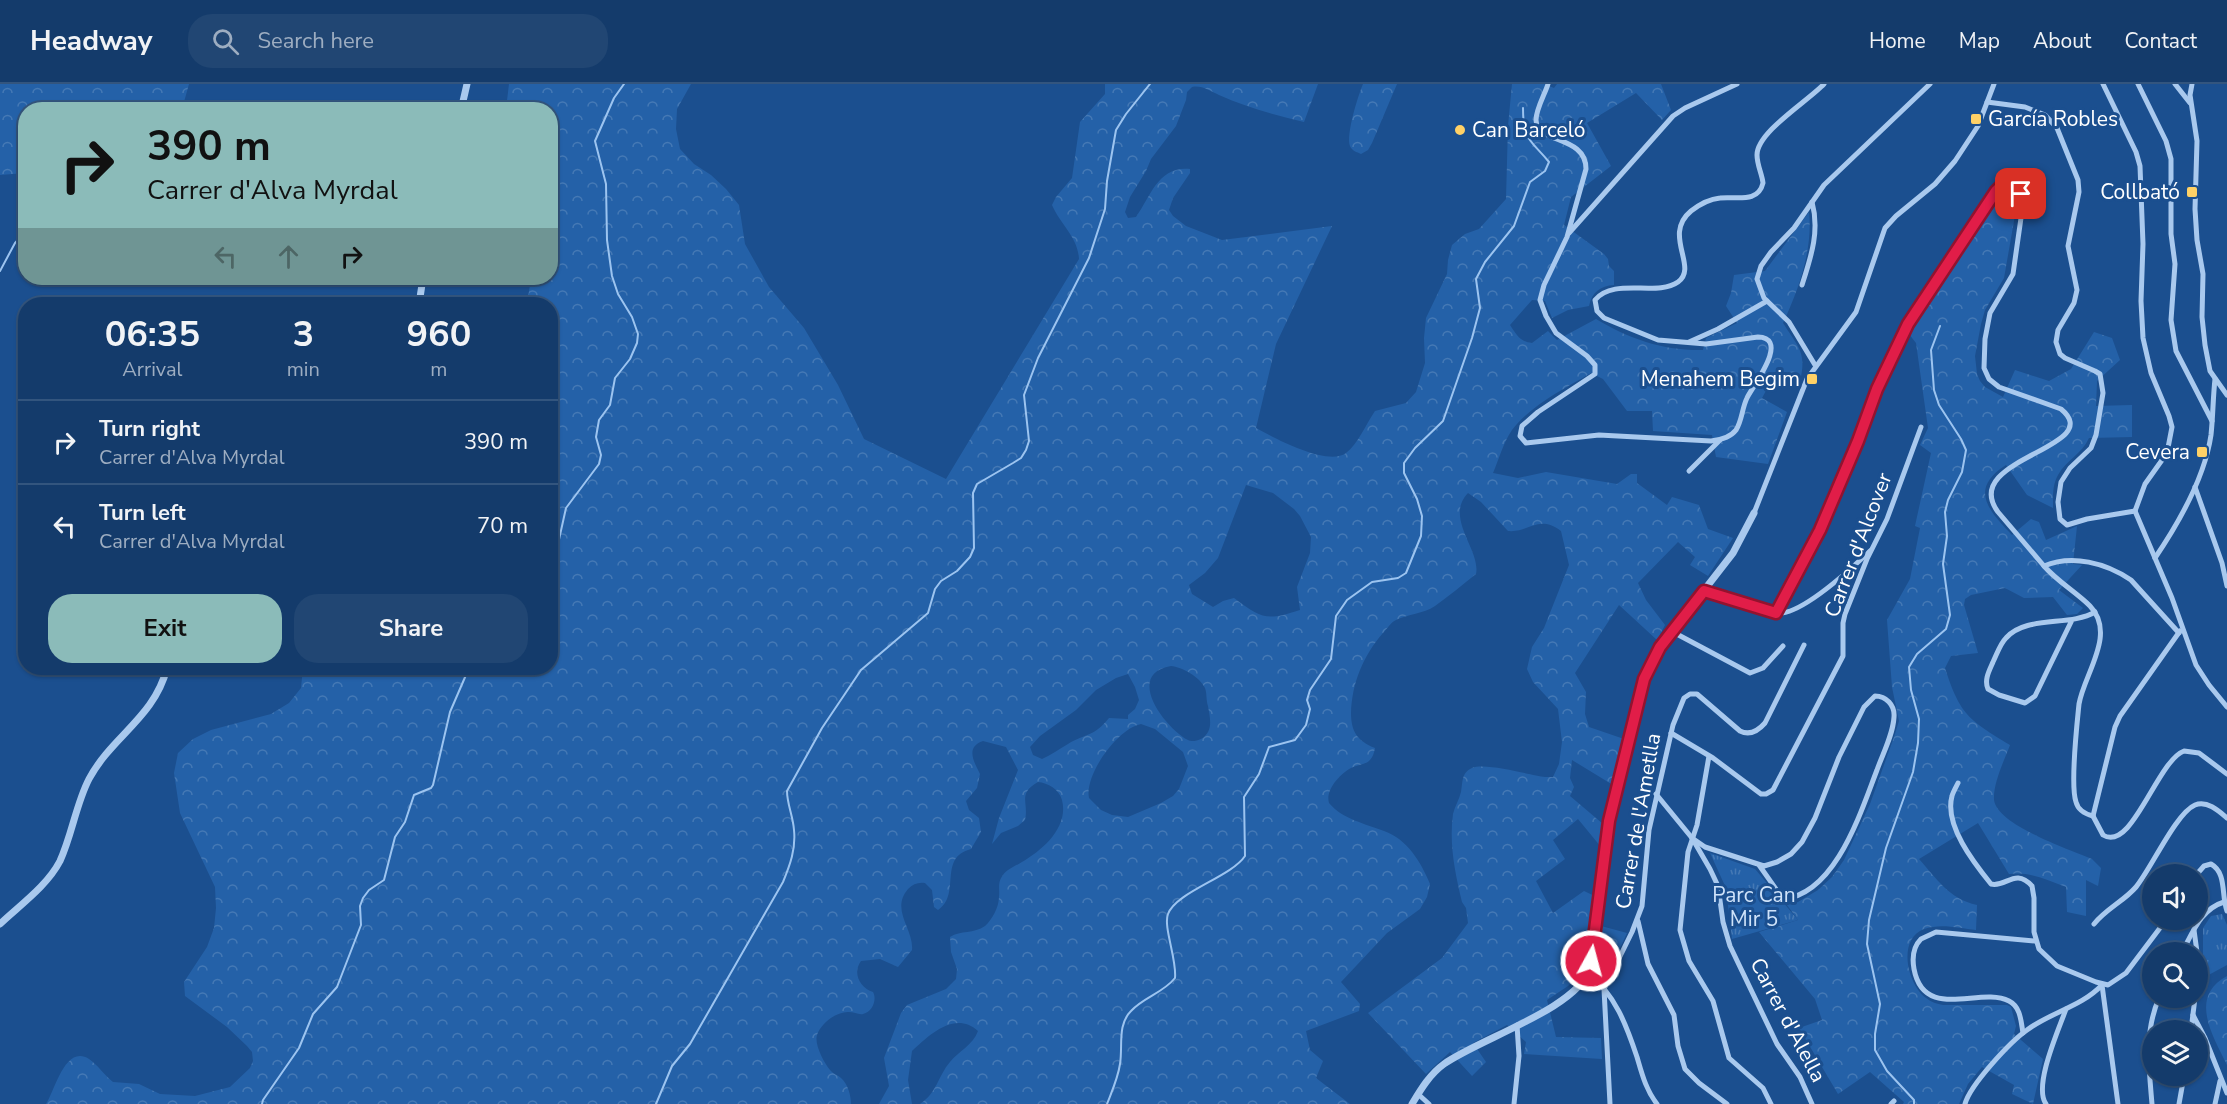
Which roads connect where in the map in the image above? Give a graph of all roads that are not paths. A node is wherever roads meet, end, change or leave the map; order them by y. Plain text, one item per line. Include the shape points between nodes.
1 (467, 84) edge
2 (1548, 84) edge
3 (1737, 84) edge
4 (1824, 84) edge
5 (1930, 84) edge
6 (1994, 84) edge
7 (2103, 84) edge
8 (2138, 84) edge
9 (2175, 84) edge
10 (2192, 84) edge
11 (463, 102) edge
12 (1987, 102) junction
13 (2191, 104) junction
14 (1812, 202) junction
15 (1568, 234) junction
16 (1802, 285) dead end
17 (1767, 301) junction
18 (1688, 343) junction
19 (1815, 365) junction
20 (2215, 379) junction
21 (2227, 395) edge
22 (2212, 421) junction
23 (1921, 427) dead end
24 (1720, 440) junction
25 (1689, 471) dead end
26 (2195, 487) junction
27 (2134, 511) junction
28 (1754, 513) joint
29 (1873, 548) junction
30 (2155, 558) junction
31 (2044, 566) junction
32 (2227, 586) edge
33 (1704, 591) junction
34 (2095, 612) junction
35 (1776, 613) junction
36 (2072, 620) junction
37 (2180, 630) junction
38 (1671, 632) junction
39 (1783, 645) dead end
40 (1804, 645) dead end
41 (165, 675) edge
42 (2227, 706) edge
43 (1671, 732) junction
44 (1709, 756) junction
45 (2227, 774) edge
46 (1958, 783) dead end
47 (1656, 794) junction
48 (2093, 816) junction
49 (2227, 818) edge
50 (1692, 838) junction
51 (1759, 865) junction
52 (2208, 865) edge
53 (2225, 904) edge
54 (2208, 910) edge
55 (2227, 910) edge
56 (1637, 920) junction
57 (0, 924) edge
58 (2094, 924) dead end
59 (2158, 930) edge
60 (2194, 930) joint
61 (2035, 941) junction
62 (2187, 942) edge
63 (2196, 942) edge
64 (1588, 974) junction
65 (2102, 985) junction
66 (1604, 989) junction
67 (2156, 1008) edge
68 (2194, 1008) edge
69 (2066, 1009) junction
70 (2193, 1015) junction
71 (2192, 1020) edge
72 (1517, 1025) junction
73 (2023, 1033) junction
74 (2221, 1079) junction
75 (2183, 1086) edge
76 (2227, 1093) edge
77 (1418, 1094) junction
78 (1656, 1103) edge
79 (1724, 1103) edge
80 (1412, 1104) edge
81 (1429, 1104) edge
82 (1514, 1104) edge
83 (1610, 1104) edge
84 (1771, 1104) edge
85 (1812, 1104) edge
86 (1965, 1104) edge
87 (2046, 1104) edge
88 (2118, 1104) edge
89 (2152, 1104) edge
90 (2180, 1104) edge
91 (2215, 1104) edge

1 - 11 street
2 - 15 street via 1536,120 1538,126 1575,147 1586,161
3 - 15 street via 1673,116
4 - 18 street via 1775,125 1762,142 1757,156 1763,183 1757,194 1707,201 1686,216 1678,233 1685,264 1681,280 1663,286 1605,291 1595,300 1599,314 1612,323 1658,340
5 - 14 street via 1824,185
6 - 12 street
7 - 27 street via 2139,166 2144,244 2140,301 2143,338 2151,373 2172,427 2167,453 2145,483
8 - 22 street via 2171,159 2175,264 2172,320 2176,351
9 - 13 street
10 - 13 street
12 - 19 street via 1972,136 1943,176 1885,228 1856,312
12 - 27 street via 2025,107 2045,115 2057,128 2078,180 2068,246 2077,290 2056,342 2060,354 2100,374 2103,393 2091,448 2061,482 2060,519 2067,525
13 - 20 street via 2197,141 2195,209 2203,274 2203,325
14 - 16 street via 1815,240
14 - 17 street via 1761,266 1759,286
15 - 24 street via 1540,300 1556,333 1587,356 1595,365 1595,374 1522,426 1522,440 1599,435
17 - 18 street
17 - 19 street via 1789,322
18 - 24 street via 1712,344 1758,337 1770,344 1768,362 1746,399 1736,430
19 - 28 street
20 - 21 street
20 - 22 street
22 - 26 street via 2208,449
23 - 29 street, Carrer d'Alcover
24 - 25 street
26 - 30 street
26 - 32 street
27 - 30 street
28 - 33 street via 1733,553
29 - 35 street via 1833,584 1791,610
29 - 44 street, Carrer d'Alcover via 1845,614 1844,656 1773,789 1761,794
30 - 37 street
31 - 34 street
31 - 35 street via 1998,512 1991,496 2000,476 2060,441 2070,425 2061,410 1999,387 1985,374 1984,339 1990,313 2013,274 2023,204 2019,192 2004,185 1996,191 1908,324 1877,389 1823,524
31 - 37 street via 2064,560 2082,561 2123,575
33 - 35 street
33 - 38 street
34 - 36 street
34 - 48 street via 2100,627 2099,644 2080,694 2074,788 2079,808
36 - 36 street via 2036,696 2025,703 1988,689 1989,670 2010,634 2035,625
37 - 42 street via 2201,674
37 - 48 street via 2120,716
38 - 39 street via 1750,673 1763,668
38 - 64 street via 1644,679 1611,810
40 - 43 street, Carrer de l'Ametlla via 1761,728 1749,734 1740,731 1693,694 1682,702
41 - 57 street via 150,707 89,779 59,863
43 - 44 street, Carrer d'Alcover
43 - 47 street, Carrer de l'Ametlla
44 - 50 street
45 - 48 street via 2199,753 2184,751 2170,761 2119,836 2103,835
46 - 61 street via 1952,804 1959,838 1991,884 2017,878 2032,886
47 - 50 street, Carrer d'Alella
47 - 56 street, Carrer de l'Ametlla
49 - 58 street via 2204,804 2190,808 2135,888
50 - 51 street via 1705,847
50 - 84 street via 1685,872 1681,937 1689,961 1713,1001 1729,1058 1763,1088
50 - 85 street, Carrer d'Alella via 1718,886 1730,946 1777,1044 1800,1077
51 - 51 street via 1777,862 1796,850 1815,818 1864,707 1875,696 1886,699 1894,717 1886,744 1852,833 1827,873 1805,891 1783,899
52 - 53 street via 2217,868
53 - 54 street
53 - 55 street
56 - 66 street, Carrer de l'Ametlla
56 - 79 street via 1648,964 1674,1015 1685,1069
59 - 65 street via 2126,973
60 - 62 street
60 - 63 street
61 - 65 street via 2057,966
61 - 73 street via 1936,932 1921,939 1913,955 1915,973 1931,995 1940,999 2008,1000 2018,1010
64 - 66 street
64 - 72 street via 1572,993
65 - 69 street
65 - 88 street
66 - 78 street via 1627,1029
66 - 83 street
67 - 89 street via 2148,1047
68 - 70 street
69 - 73 street
69 - 87 street via 2045,1074 2042,1093
70 - 71 street
70 - 74 street
72 - 77 street via 1444,1064
72 - 82 street via 1519,1056
73 - 86 street via 1977,1081
74 - 76 street
74 - 91 street
75 - 90 street
77 - 80 street
77 - 81 street

